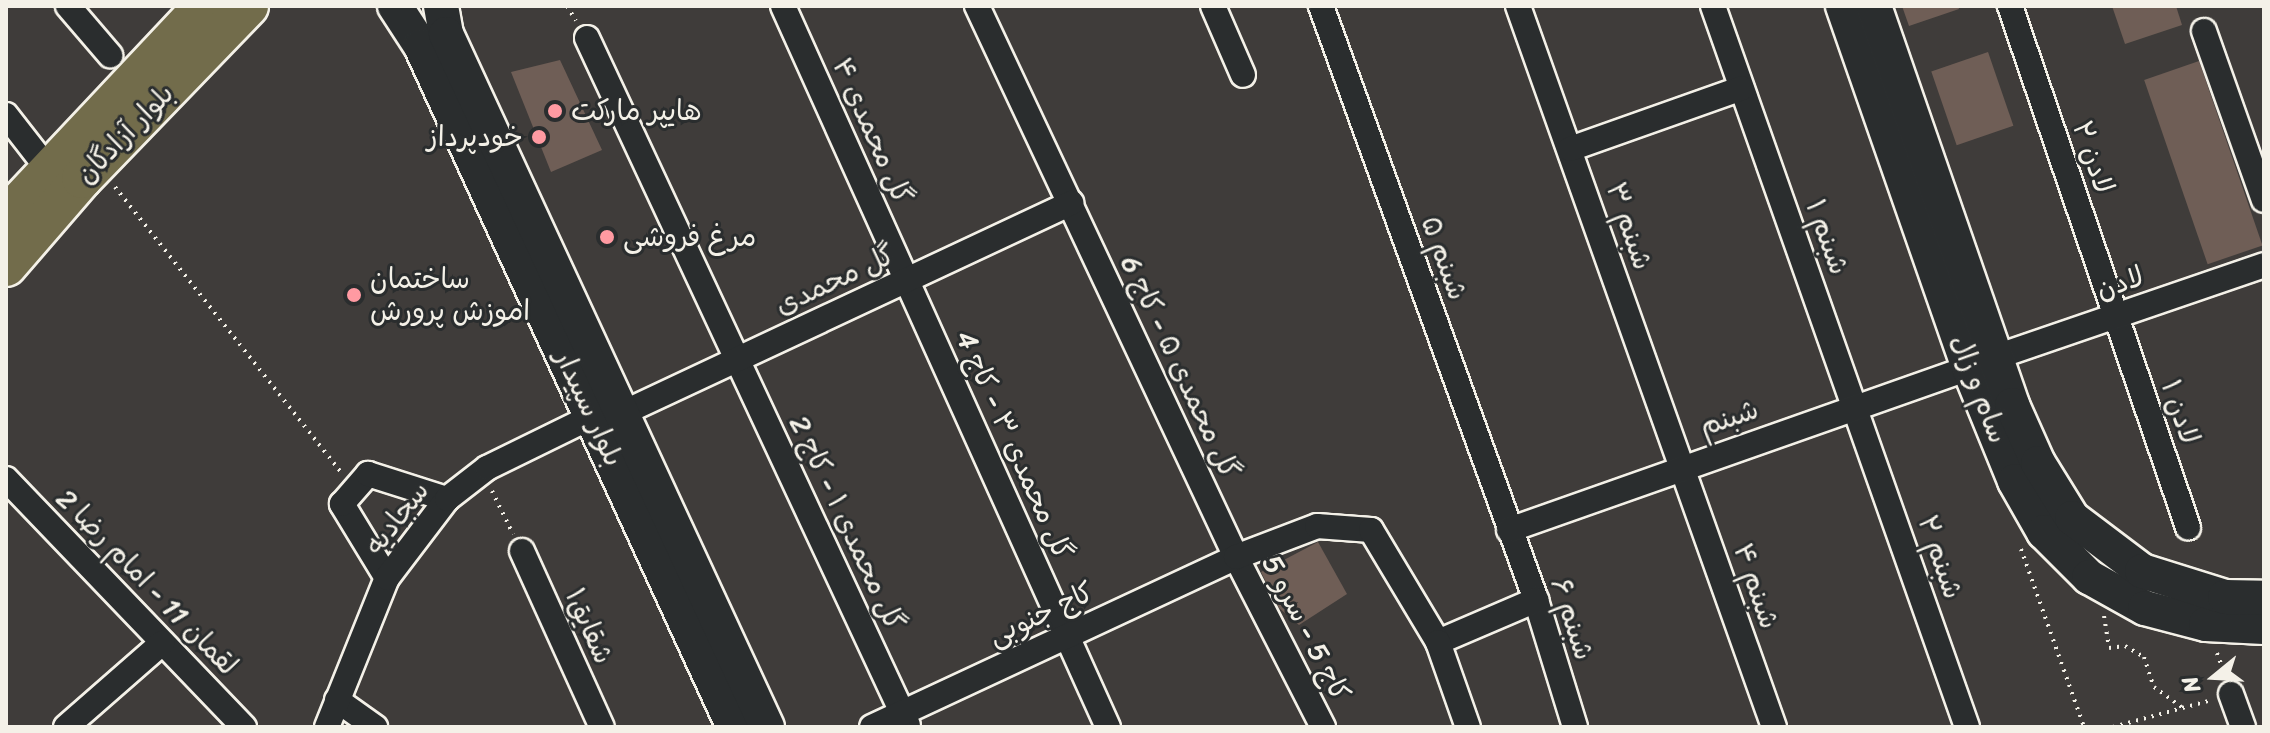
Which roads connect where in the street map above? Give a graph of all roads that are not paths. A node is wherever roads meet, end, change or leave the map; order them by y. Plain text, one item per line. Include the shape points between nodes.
1 (68, 6) edge
2 (204, 6) edge
3 (248, 6) edge
4 (395, 6) edge
5 (441, 6) edge
6 (783, 6) edge
7 (977, 6) edge
8 (1213, 6) edge
9 (1321, 6) edge
10 (1518, 6) edge
11 (1713, 6) edge
12 (1843, 6) edge
13 (1874, 6) edge
14 (2012, 11) edge
15 (2204, 31) dead end
16 (587, 38) dead end
17 (110, 55) dead end
18 (1243, 75) dead end
19 (1742, 88) junction
20 (6, 115) edge
21 (15, 145) edge
22 (1570, 149) junction
23 (48, 169) junction
24 (2264, 200) edge
25 (1071, 203) junction
26 (6, 217) edge
27 (2264, 265) edge
28 (6, 266) edge
29 (907, 280) junction
30 (2115, 317) junction
31 (737, 359) junction
32 (1983, 362) junction
33 (1856, 407) junction
34 (609, 414) junction
35 (1682, 465) junction
36 (6, 479) edge
37 (447, 499) junction
38 (2188, 527) dead end
39 (1509, 530) junction
40 (522, 551) road end
41 (1236, 557) junction
42 (387, 578) junction
43 (2264, 598) edge
44 (1536, 600) junction
45 (2264, 627) edge
46 (1067, 635) junction
47 (1438, 642) junction
48 (162, 643) junction
49 (2231, 694) road end
50 (337, 700) junction
51 (905, 720) edge
52 (66, 727) edge
53 (244, 727) edge
54 (327, 727) edge
55 (375, 727) edge
56 (602, 727) edge
57 (734, 727) edge
58 (767, 727) edge
59 (872, 727) edge
60 (1108, 727) edge
61 (1323, 727) edge
62 (1468, 727) edge
63 (1575, 727) edge
64 (1774, 727) edge
65 (1967, 727) edge
66 (2243, 727) edge

1 - 17 street
2 - 23 main road
3 - 28 main road, بلوار آزادگان via 96,163
4 - 34 street, بلوار سپیدار via 421,46
5 - 34 street, بلوار سپیدار via 446,34
6 - 29 street, گل محمدی ۴
7 - 25 street, گل محمدی ۵ - کاج 6
8 - 18 street
9 - 39 street, شبنم ۵
10 - 22 street, شبنم ۳
11 - 19 street, شبنم ۱
12 - 32 street, سام و زال
13 - 32 street, سام و زال
14 - 30 street, لادن ۲
15 - 24 street
16 - 31 street, گل محمدی ۱ - کاج 2
19 - 22 street
19 - 33 street, شبنم ۱
20 - 21 street
21 - 23 street
22 - 35 street, شبنم ۳
23 - 26 main road
25 - 29 street, گل محمدی
25 - 41 street, گل محمدی ۵ - کاج 6
27 - 30 street, لادن
29 - 31 street, گل محمدی
29 - 46 street, گل محمدی ۳ - کاج 4
30 - 32 street, لادن
30 - 38 street, لادن ۱
31 - 34 street, گل محمدی
31 - 51 street, گل محمدی ۱ - کاج 2
32 - 33 street, شبنم
32 - 43 street, سام و زال via 2072,518 2142,571 2225,597
32 - 45 street, سام و زال via 2015,481 2044,532 2089,577 2145,608 2206,624
33 - 35 street, شبنم
33 - 65 street, شبنم ۲
34 - 37 street, سجادیه via 482,471
34 - 57 street, بلوار سپیدار
34 - 58 street, بلوار سپیدار
35 - 39 street, شبنم
35 - 64 street, شبنم ۴
36 - 48 street, لقمان 11 - امام رضا 2
37 - 42 street, سجادیه
37 - 42 street via 368,474 342,504
39 - 44 street, شبنم ۶
40 - 56 street, شقایق۱
41 - 46 street, کاج جنوبی
41 - 47 street, کاج جنوبی via 1317,526 1371,530
41 - 61 street, کاج 5 - سرو 5
42 - 50 street, سجادیه
44 - 47 street
44 - 63 street, شبنم ۶
46 - 51 street, کاج جنوبی
46 - 60 street, گل محمدی ۳ - کاج 4
47 - 62 street
48 - 52 street
48 - 53 street, لقمان 11 - امام رضا 2
49 - 66 street
50 - 54 street, سجادیه
50 - 55 street
51 - 59 street, کاج جنوبی

